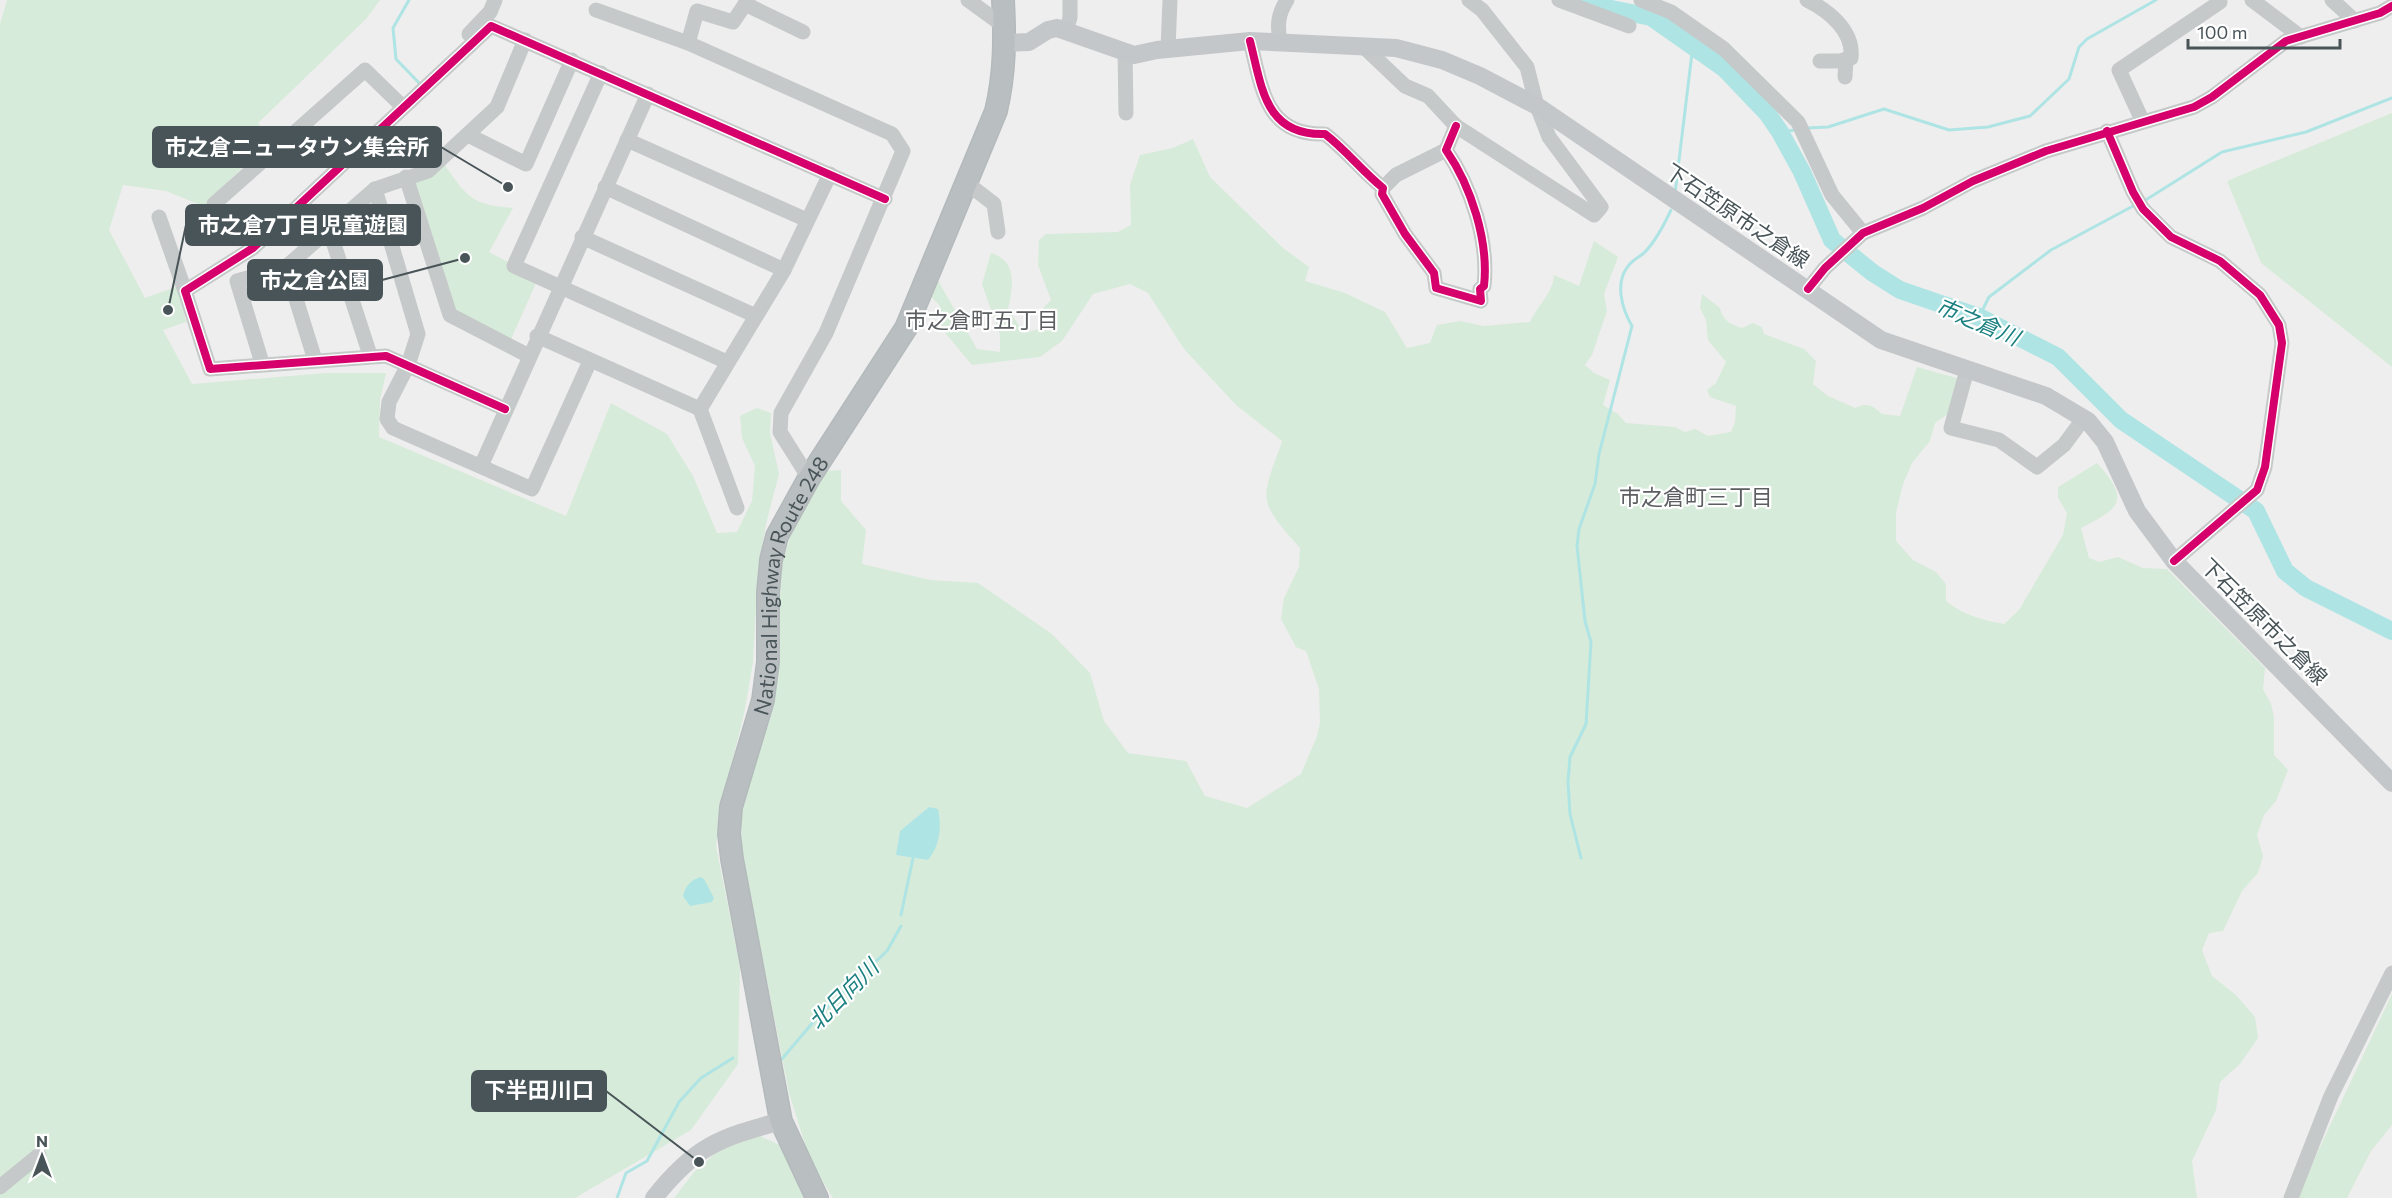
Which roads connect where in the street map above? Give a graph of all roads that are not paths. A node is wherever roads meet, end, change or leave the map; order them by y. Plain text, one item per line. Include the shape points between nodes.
1 (495, 0) edge
2 (968, 0) edge
3 (1003, 0) edge
4 (1070, 0) edge
5 (1170, 0) edge
6 (1287, 0) edge
7 (1469, 0) edge
8 (1559, 0) edge
9 (1641, 0) edge
10 (1808, 0) edge
11 (2252, 0) edge
12 (2332, 0) edge
13 (746, 2) edge
14 (2220, 2) dead end
15 (1485, 5) edge
16 (2392, 6) edge
17 (596, 10) dead end
18 (2355, 21) junction
19 (1629, 26) dead end
20 (1066, 30) junction
21 (803, 32) dead end
22 (1005, 35) junction
23 (2301, 37) junction
24 (525, 40) junction
25 (1250, 41) junction
26 (1280, 41) junction
27 (688, 43) junction
28 (1365, 48) junction
29 (1168, 49) junction
30 (1125, 51) junction
31 (1846, 59) junction
32 (572, 60) junction
33 (1820, 61) dead end
34 (601, 74) junction
35 (1845, 77) dead end
36 (431, 81) junction
37 (648, 94) junction
38 (1537, 106) junction
39 (403, 107) junction
40 (1126, 113) dead end
41 (2142, 120) junction
42 (1456, 126) junction
43 (2107, 131) junction
44 (468, 135) junction
45 (627, 140) junction
46 (1446, 150) junction
47 (830, 174) junction
48 (406, 177) junction
49 (968, 184) junction
50 (605, 187) junction
51 (1383, 188) junction
52 (375, 189) junction
53 (885, 199) junction
54 (159, 217) dead end
55 (807, 220) junction
56 (329, 229) junction
57 (998, 232) dead end
58 (1863, 233) junction
59 (582, 237) junction
60 (253, 248) junction
61 (286, 267) junction
62 (784, 270) junction
63 (559, 288) junction
64 (1808, 289) junction
65 (185, 291) junction
66 (756, 316) junction
67 (537, 336) junction
68 (370, 355) junction
69 (529, 356) junction
70 (315, 360) junction
71 (590, 361) junction
72 (727, 362) junction
73 (262, 363) junction
74 (408, 365) junction
75 (1967, 370) junction
76 (505, 409) junction
77 (700, 409) junction
78 (2084, 418) junction
79 (481, 466) junction
80 (808, 478) junction
81 (737, 508) dead end
82 (2174, 561) junction
83 (2392, 783) edge
84 (2392, 973) edge
85 (781, 1121) junction
86 (39, 1155) dead end
87 (0, 1188) edge
88 (654, 1198) edge
89 (817, 1198) edge
90 (2291, 1198) edge

1 - 36 street via 490,12 431,71
2 - 22 street
3 - 22 highway, National Highway Route 248
4 - 20 street
5 - 29 street
6 - 26 street via 1277,27
7 - 15 street
8 - 19 street
9 - 58 street via 1671,12 1724,49 1800,128 1832,195
10 - 31 street via 1825,9 1848,35 1852,48 1851,57
11 - 23 street
12 - 18 street
13 - 21 street
13 - 27 street via 733,22 697,11
14 - 41 street via 2120,70
15 - 38 street via 1527,67
16 - 18 street
17 - 27 street
18 - 23 street
20 - 22 main road via 1048,30 1029,42
20 - 30 main road, 下石笠原市之倉線
22 - 49 highway, National Highway Route 248 via 1003,83
23 - 41 street via 2267,53 2194,107
24 - 32 street
24 - 36 street via 491,26
24 - 44 street via 496,107
25 - 26 main road, 下石笠原市之倉線
25 - 29 main road, 下石笠原市之倉線
25 - 51 street via 1263,91 1285,126 1305,135 1325,134
26 - 28 main road, 下石笠原市之倉線
27 - 53 street via 892,134 903,151
28 - 38 main road, 下石笠原市之倉線 via 1396,48 1442,60
28 - 42 street via 1405,86 1428,96
29 - 30 main road, 下石笠原市之倉線 via 1134,55
30 - 40 street
31 - 33 street
31 - 35 street
32 - 34 street
32 - 44 street via 526,164
34 - 37 street
34 - 63 street via 514,266
36 - 39 street
37 - 45 street
37 - 47 street
38 - 42 street via 1549,137 1601,207 1594,215
38 - 64 main road, 下石笠原市之倉線
39 - 60 street
39 - 60 street via 365,70 214,204
41 - 43 street
42 - 46 street
43 - 58 street via 1994,172
43 - 82 street via 2144,208 2171,237 2220,261 2260,295 2279,325 2282,344 2265,467 2257,490
44 - 48 street via 429,171
45 - 50 street
45 - 55 street
46 - 51 street via 1396,175
46 - 51 street via 1457,165 1474,209 1487,264 1481,301 1436,288 1434,273 1405,234 1382,194
47 - 53 street
47 - 55 street
48 - 52 street
48 - 69 street via 450,315
49 - 57 street via 994,204
49 - 80 highway, National Highway Route 248 via 906,328
50 - 59 street
50 - 62 street
52 - 56 street
52 - 74 street via 418,334
53 - 80 street via 826,333 781,413 780,432
54 - 65 street
55 - 62 street
56 - 61 street
56 - 68 street
58 - 64 street
59 - 63 street
59 - 66 street
60 - 65 street
61 - 70 street
61 - 73 street via 237,282
62 - 66 street
63 - 67 street
63 - 72 street
64 - 75 main road, 下石笠原市之倉線 via 1881,340
65 - 73 street via 210,369
66 - 72 street
67 - 69 street
67 - 71 street
68 - 70 street
68 - 74 street via 386,356
69 - 76 street
70 - 73 street
71 - 77 street
71 - 79 street via 532,489
72 - 77 street
74 - 76 street
74 - 79 street via 388,402 387,419 393,429
75 - 78 main road, 下石笠原市之倉線 via 2046,396
75 - 78 street via 1951,429 1999,440 2037,467 2064,445
76 - 79 street
77 - 81 street
78 - 82 main road, 下石笠原市之倉線 via 2105,442 2137,511
80 - 85 highway, National Highway Route 248 via 786,517 771,560 763,700 738,779 729,834
82 - 83 main road, 下石笠原市之倉線
84 - 90 street via 2331,1096
85 - 88 main road via 712,1143 690,1157
85 - 89 highway, National Highway Route 248
86 - 87 street

